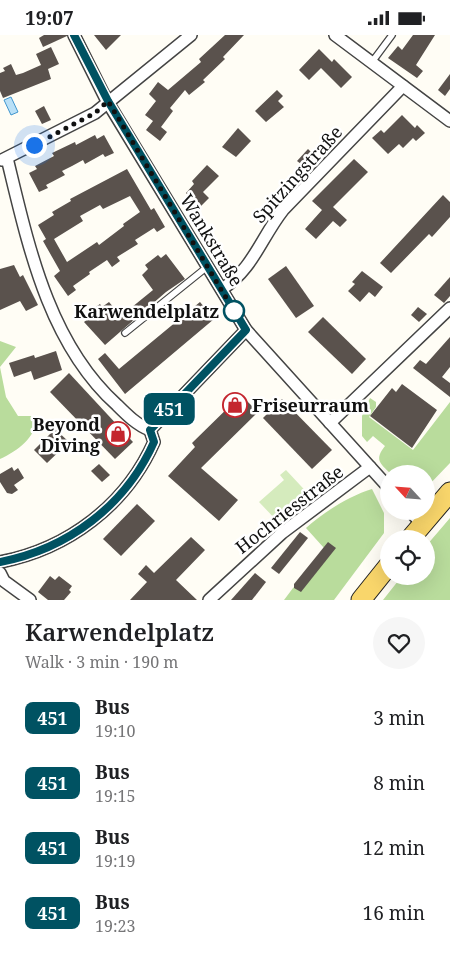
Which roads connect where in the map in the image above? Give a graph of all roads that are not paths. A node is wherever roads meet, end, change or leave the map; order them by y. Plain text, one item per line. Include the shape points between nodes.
1 (74, 35) edge
2 (191, 35) edge
3 (335, 35) edge
4 (392, 35) edge
5 (372, 62) junction
6 (403, 86) junction
7 (108, 101) junction
8 (450, 121) edge
9 (3, 159) edge
10 (208, 266) junction
11 (222, 289) junction
12 (450, 308) edge
13 (246, 330) junction
14 (125, 333) dead end
15 (330, 423) junction
16 (150, 430) junction
17 (370, 467) junction
18 (380, 478) edge
19 (450, 491) edge
20 (414, 525) edge
21 (0, 562) edge
22 (0, 573) edge
23 (380, 576) edge
24 (30, 600) edge
25 (209, 600) edge
26 (361, 600) edge

1 - 7 street, Wankstraße
2 - 7 street
3 - 5 street
4 - 5 lane
5 - 6 street
6 - 8 street
6 - 11 street, Spitzingstraße via 284,210 269,228 249,265
7 - 9 street via 95,113
7 - 10 street, Wankstraße
9 - 16 street via 39,274 63,335 80,365 102,391 131,418
10 - 11 street, Wankstraße
10 - 14 lane
11 - 13 street, Wankstraße
12 - 15 street
13 - 15 street, Wankstraße
13 - 16 street
15 - 17 street, Wankstraße
16 - 21 street via 154,442 147,457 105,512 76,533 20,558
17 - 18 street, Wankstraße
17 - 25 street, Hochriesstraße via 282,533
19 - 20 main road
22 - 24 street via 4,581
23 - 26 main road

